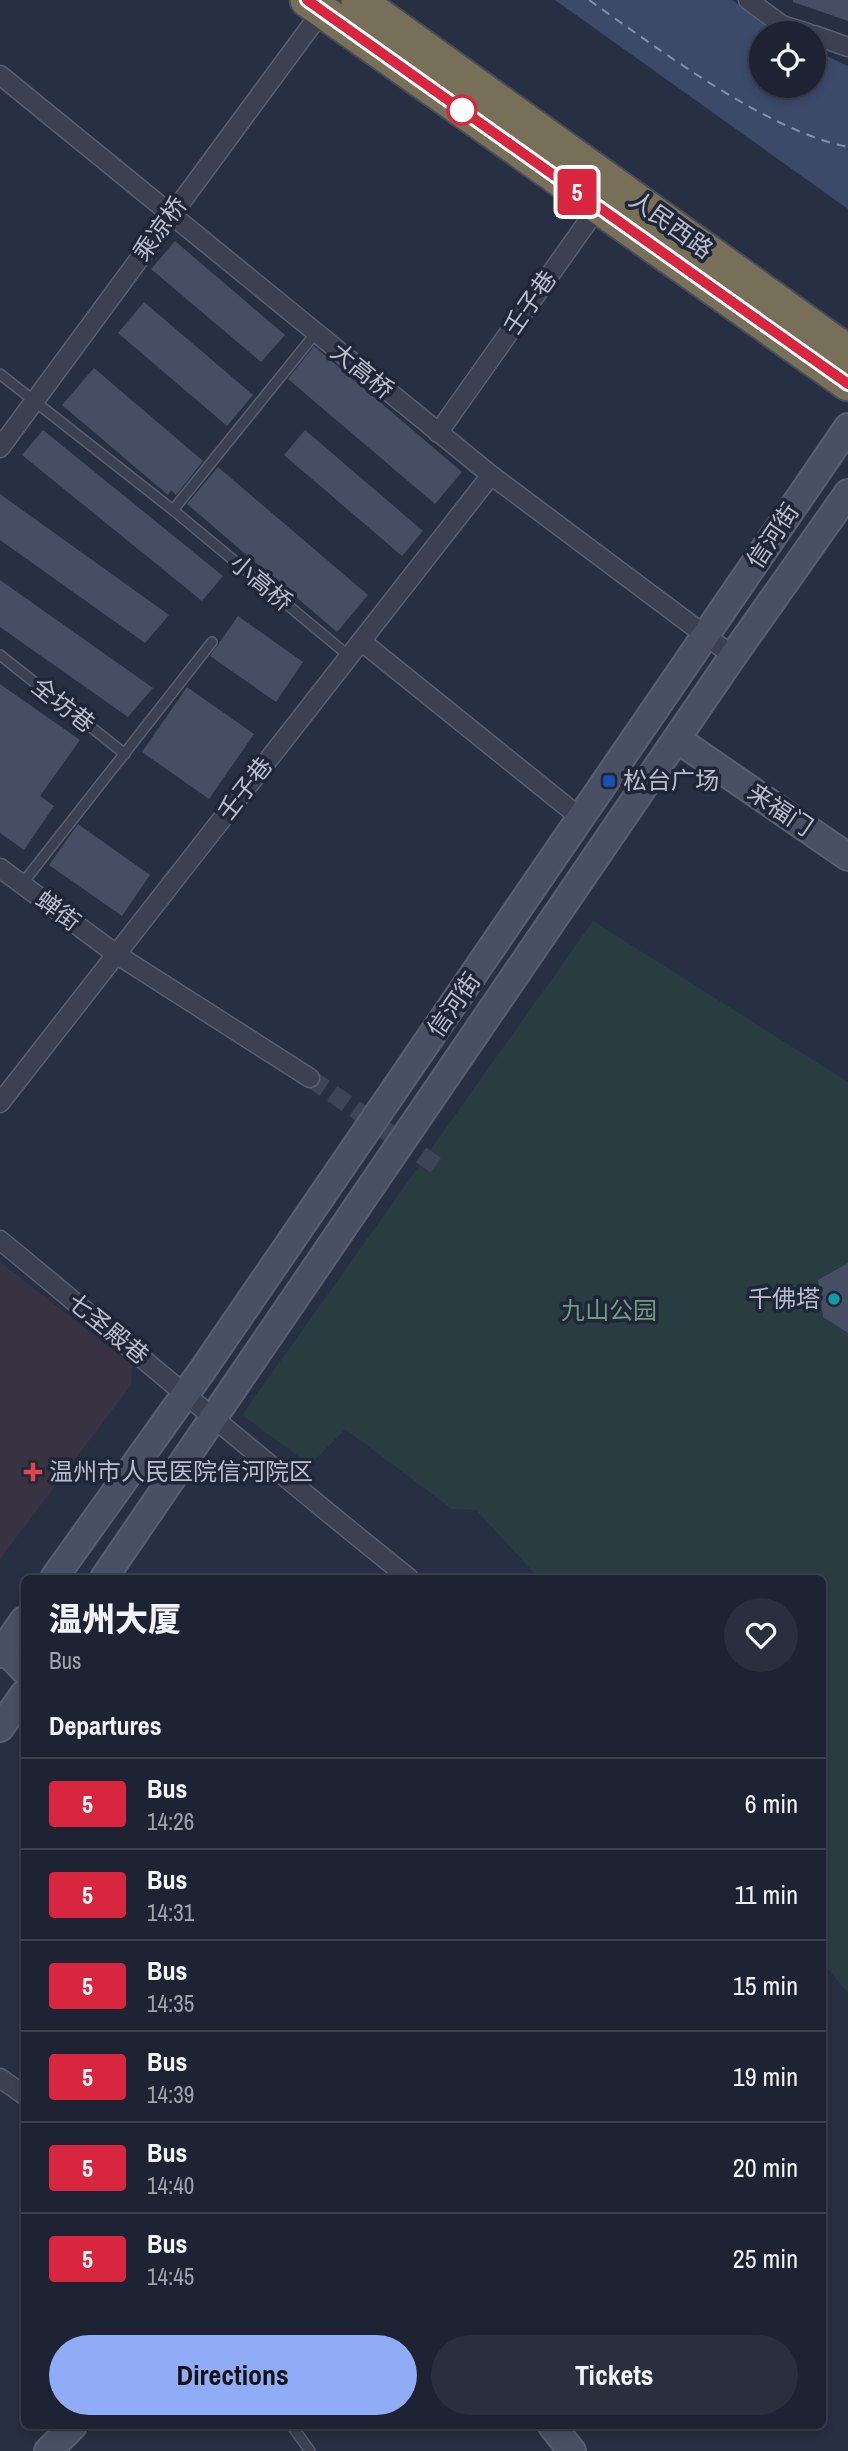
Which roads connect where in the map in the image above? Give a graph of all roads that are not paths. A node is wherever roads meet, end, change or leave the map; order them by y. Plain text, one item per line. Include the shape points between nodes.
1 (358, 0) edge
2 (748, 0) edge
3 (314, 6) edge
4 (778, 21) edge
5 (826, 39) edge
6 (848, 47) edge
7 (0, 75) edge
8 (598, 207) junction
9 (171, 214) junction
10 (315, 334) junction
11 (848, 352) edge
12 (0, 374) edge
13 (848, 384) edge
14 (35, 400) junction
15 (848, 427) edge
16 (438, 433) junction
17 (0, 448) edge
18 (491, 475) junction
19 (848, 493) edge
20 (173, 510) junction
21 (705, 636) junction
22 (361, 641) junction
23 (212, 642) dead end
24 (0, 655) edge
25 (349, 656) junction
26 (733, 656) junction
27 (677, 739) junction
28 (125, 754) junction
29 (582, 819) junction
30 (848, 857) edge
31 (0, 868) edge
32 (22, 884) junction
33 (116, 954) junction
34 (310, 1078) tunnel mouth
35 (0, 1103) edge
36 (0, 1240) edge
37 (187, 1394) junction
38 (214, 1418) junction
39 (56, 1575) edge
40 (106, 1575) edge
41 (405, 1575) edge
42 (21, 1624) edge
43 (1, 1649) edge
44 (21, 1667) edge
45 (21, 1698) edge
46 (0, 1728) edge
47 (0, 2078) edge
48 (21, 2093) edge
49 (70, 2429) edge
50 (294, 2429) edge
51 (554, 2429) edge
52 (48, 2451) edge
53 (310, 2451) edge
54 (572, 2451) edge

1 - 11 highway, 人民西路
2 - 4 street
3 - 8 highway, 人民西路
3 - 9 street, 乘凉桥
5 - 6 street
7 - 9 street, 大高桥
8 - 13 highway, 人民西路
8 - 16 street, 壬子巷
9 - 10 street, 大高桥
9 - 14 street, 乘凉桥
10 - 16 street, 大高桥
10 - 20 lane
12 - 14 lane, 小高桥
14 - 17 street, 乘凉桥
14 - 20 lane, 小高桥
15 - 21 main road, 信河街
16 - 18 street, 大高桥
18 - 21 street, 大高桥
18 - 22 street, 壬子巷
19 - 26 main road, 信河街
20 - 25 lane, 小高桥
21 - 26 street, 大高桥
21 - 29 main road, 信河街
22 - 25 street, 壬子巷
22 - 29 street
23 - 28 lane
24 - 28 lane, 全坊巷
25 - 33 street, 壬子巷
26 - 27 main road, 信河街
27 - 30 main road, 来福门
27 - 38 main road, 信河街
28 - 32 lane
29 - 37 main road, 信河街
31 - 32 street, 蝉街
32 - 33 street, 蝉街
33 - 34 street, 蝉街
33 - 35 street, 壬子巷
36 - 37 street, 七圣殿巷
37 - 38 street, 七圣殿巷
37 - 39 main road, 信河街
38 - 40 main road, 信河街
38 - 41 street, 七圣殿巷
42 - 43 main road
43 - 44 main road
45 - 46 main road
47 - 48 street
49 - 52 main road
50 - 53 lane
51 - 54 main road

